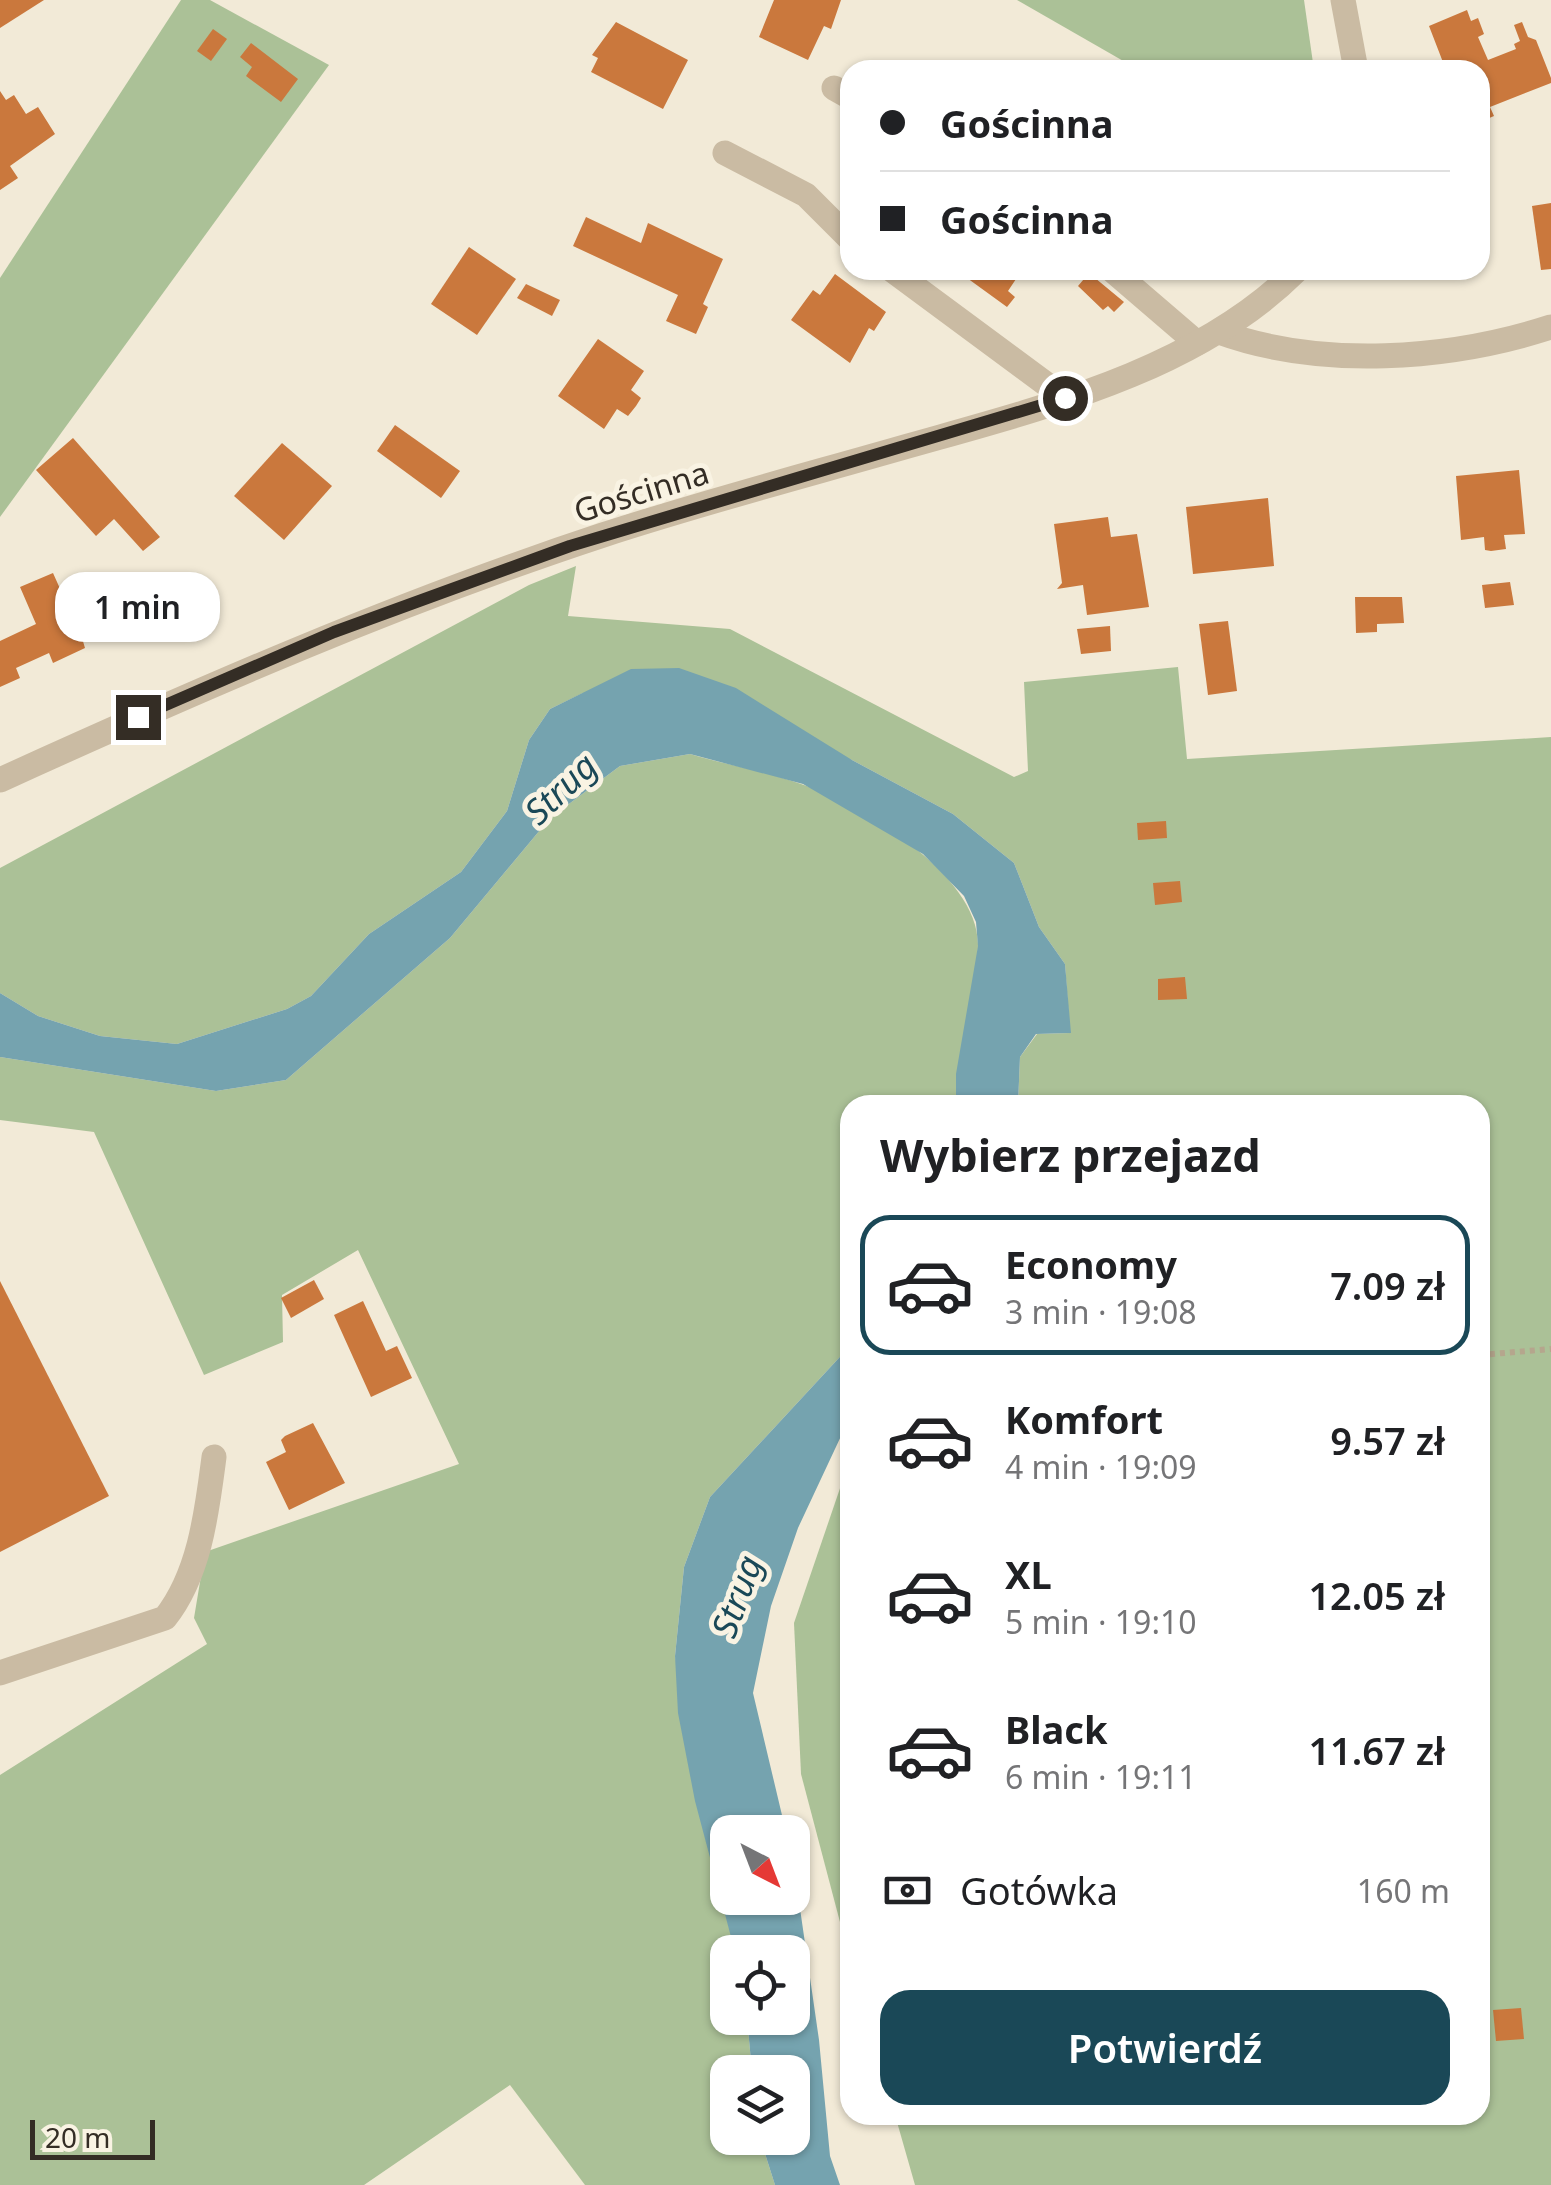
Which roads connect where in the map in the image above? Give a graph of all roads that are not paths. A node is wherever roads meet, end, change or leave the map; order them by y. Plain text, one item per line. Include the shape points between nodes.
1 (1343, 0) edge
2 (1354, 60) edge
3 (725, 153) dead end
4 (840, 229) edge
5 (906, 280) edge
6 (1126, 280) edge
7 (1287, 280) edge
8 (1551, 327) edge
9 (1208, 337) junction
10 (1065, 398) junction
11 (0, 780) edge
12 (214, 1457) dead end
13 (0, 1673) edge

1 - 2 street
3 - 4 street via 806,195
5 - 10 street
6 - 9 street
7 - 9 street, Gościnna
8 - 9 street via 1491,344 1410,353 1318,353
9 - 10 street, Gościnna
10 - 11 street, Gościnna via 606,534 426,596
12 - 13 street via 206,1518 180,1598 164,1618

